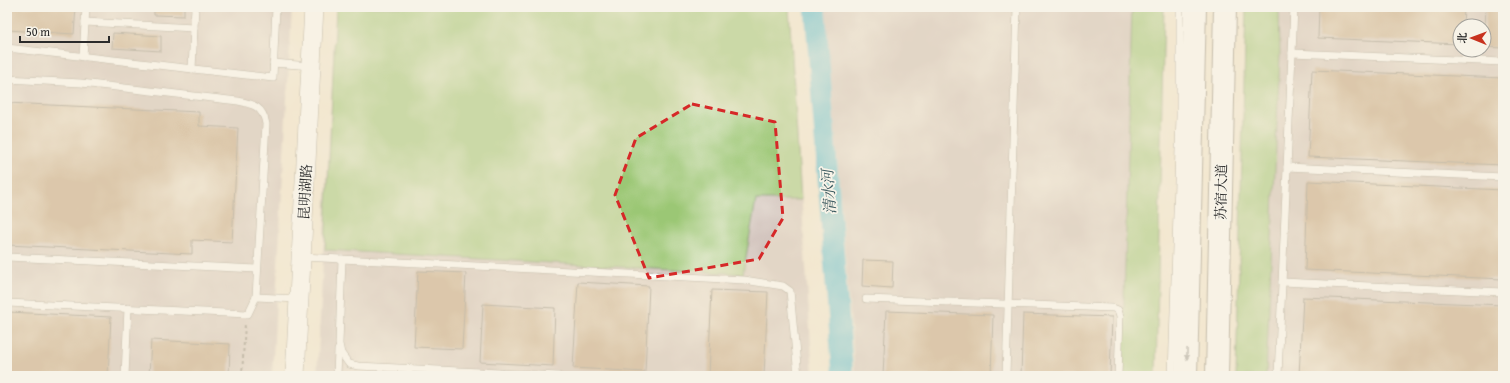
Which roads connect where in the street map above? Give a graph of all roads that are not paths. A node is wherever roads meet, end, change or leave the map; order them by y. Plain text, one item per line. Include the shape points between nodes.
1 (86, 7) edge
2 (195, 7) edge
3 (276, 7) edge
4 (314, 7) edge
5 (1017, 7) edge
6 (1180, 7) edge
7 (1195, 7) edge
8 (1225, 7) edge
9 (1294, 7) edge
10 (85, 22) junction
11 (194, 28) junction
12 (7, 48) edge
13 (1292, 53) junction
14 (83, 57) junction
15 (1503, 62) edge
16 (274, 63) junction
17 (311, 66) junction
18 (192, 69) junction
19 (7, 79) edge
20 (1287, 167) junction
21 (1503, 177) edge
22 (7, 257) edge
23 (302, 257) junction
24 (342, 259) junction
25 (257, 269) junction
26 (1282, 282) junction
27 (1503, 292) edge
28 (256, 296) junction
29 (299, 299) junction
30 (866, 299) dead end
31 (7, 303) edge
32 (1008, 304) junction
33 (128, 308) junction
34 (338, 344) junction
35 (530, 375) edge
36 (125, 376) edge
37 (295, 376) edge
38 (337, 376) edge
39 (558, 376) edge
40 (798, 376) edge
41 (1006, 376) edge
42 (1118, 376) edge
43 (1172, 376) edge
44 (1186, 376) edge
45 (1216, 376) edge
46 (1278, 376) edge

1 - 10 lane
2 - 11 lane
3 - 16 lane
4 - 17 street, 昆明湖路
5 - 32 lane
6 - 43 lane via 1180,116
7 -> 44 main road
8 - 45 main road, 苏宿大道
9 - 13 lane
10 - 11 lane
10 - 14 lane
11 - 18 lane
12 - 14 lane
13 - 15 lane
13 - 20 lane
14 - 18 lane
16 - 17 lane
16 - 18 lane via 273,78
17 - 23 street, 昆明湖路
19 - 25 lane via 81,83 191,95 238,101 259,108 266,124
20 - 21 lane
20 - 26 lane
22 - 25 lane
23 - 24 lane
23 - 29 street, 昆明湖路
24 - 34 lane
24 - 40 lane via 744,280 783,286 790,291
25 - 28 lane
26 - 27 lane
26 - 46 lane
28 - 29 lane
28 - 33 lane via 248,314
29 - 37 street, 昆明湖路
30 - 32 lane
31 - 33 lane
32 - 41 lane
32 - 42 lane via 1118,310
33 - 36 lane
34 - 35 lane via 344,360 358,366
34 - 38 lane
35 - 39 lane

